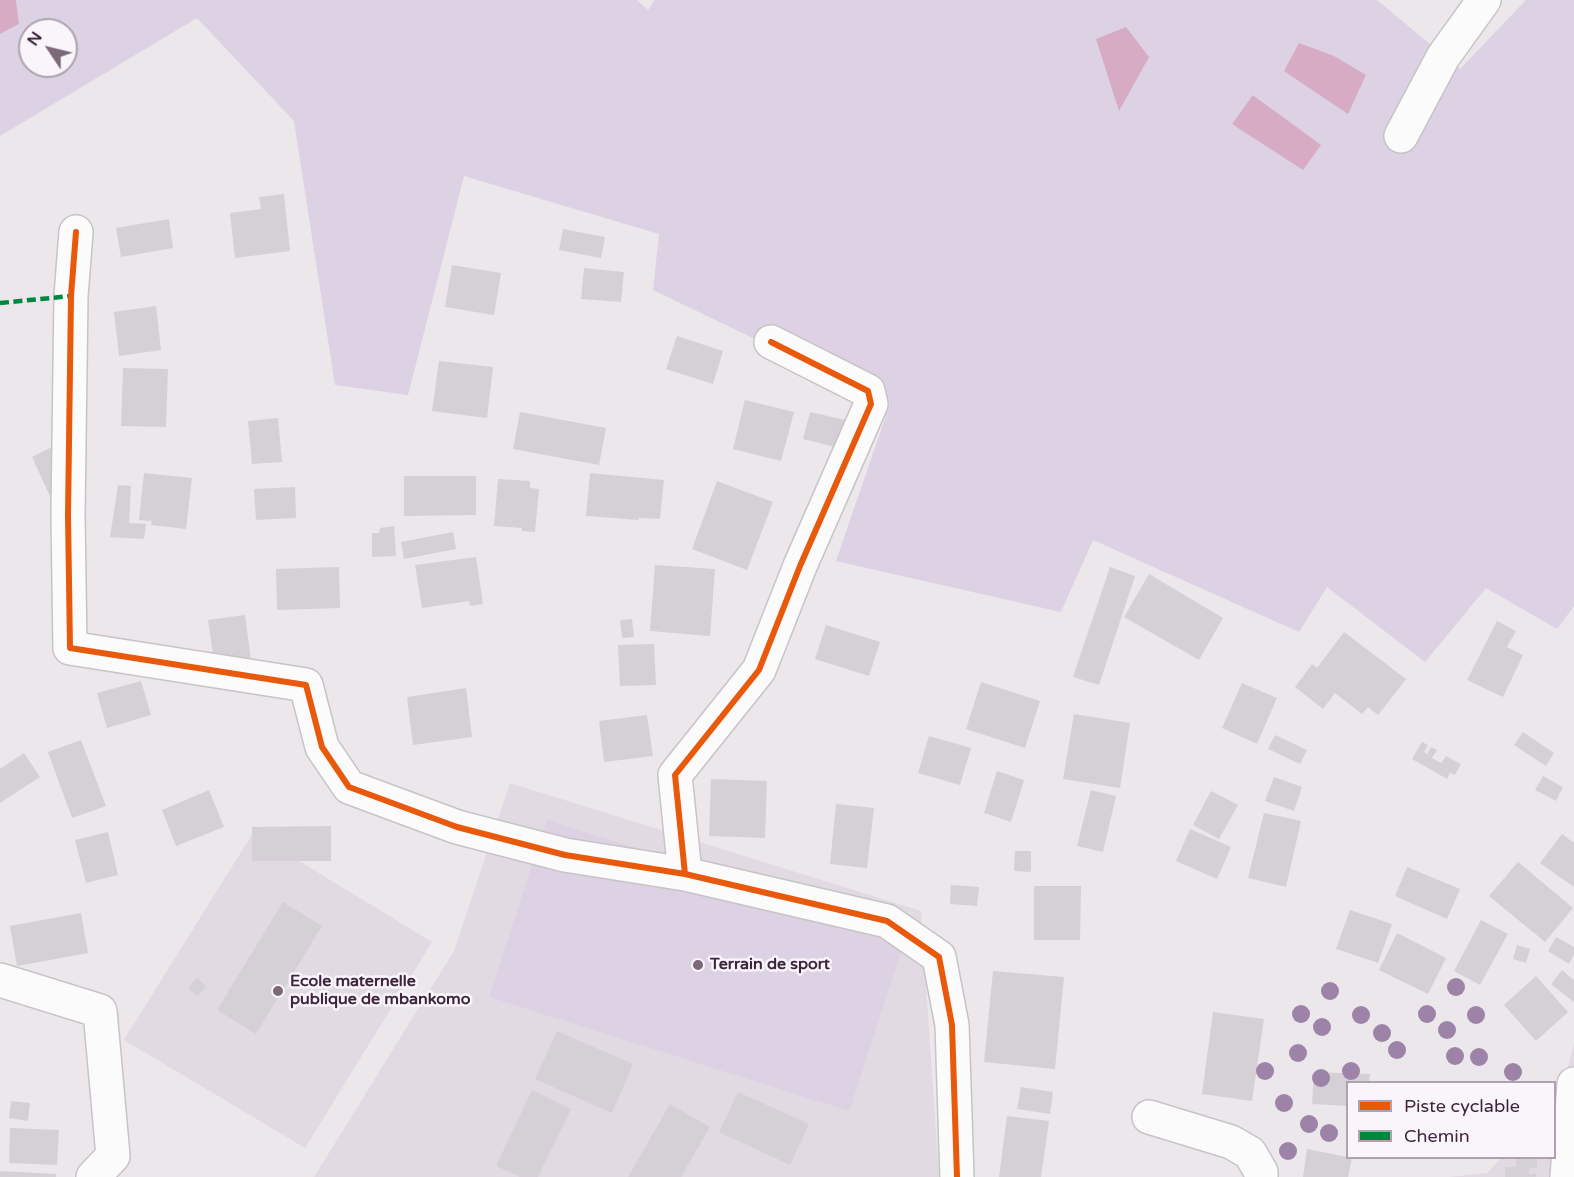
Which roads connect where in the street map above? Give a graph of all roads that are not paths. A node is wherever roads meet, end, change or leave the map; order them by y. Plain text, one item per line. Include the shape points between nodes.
1 (1484, 0) edge
2 (1401, 136) dead end
3 (76, 232) dead end
4 (771, 342) dead end
5 (686, 874) junction
6 (0, 980) edge
7 (1574, 1084) edge
8 (1149, 1117) dead end
9 (93, 1177) edge
10 (957, 1177) edge
11 (1261, 1177) edge
12 (1567, 1177) edge

1 - 2 street via 1443,57
3 - 5 street via 71,296 70,648 306,685 322,747 349,787 457,827 554,853
4 - 5 street via 868,391 871,404 759,670 675,775
5 - 10 street via 887,921 939,957 952,1025
6 - 9 street via 100,1011 113,1156
7 - 12 street
8 - 11 street via 1231,1142 1250,1153

